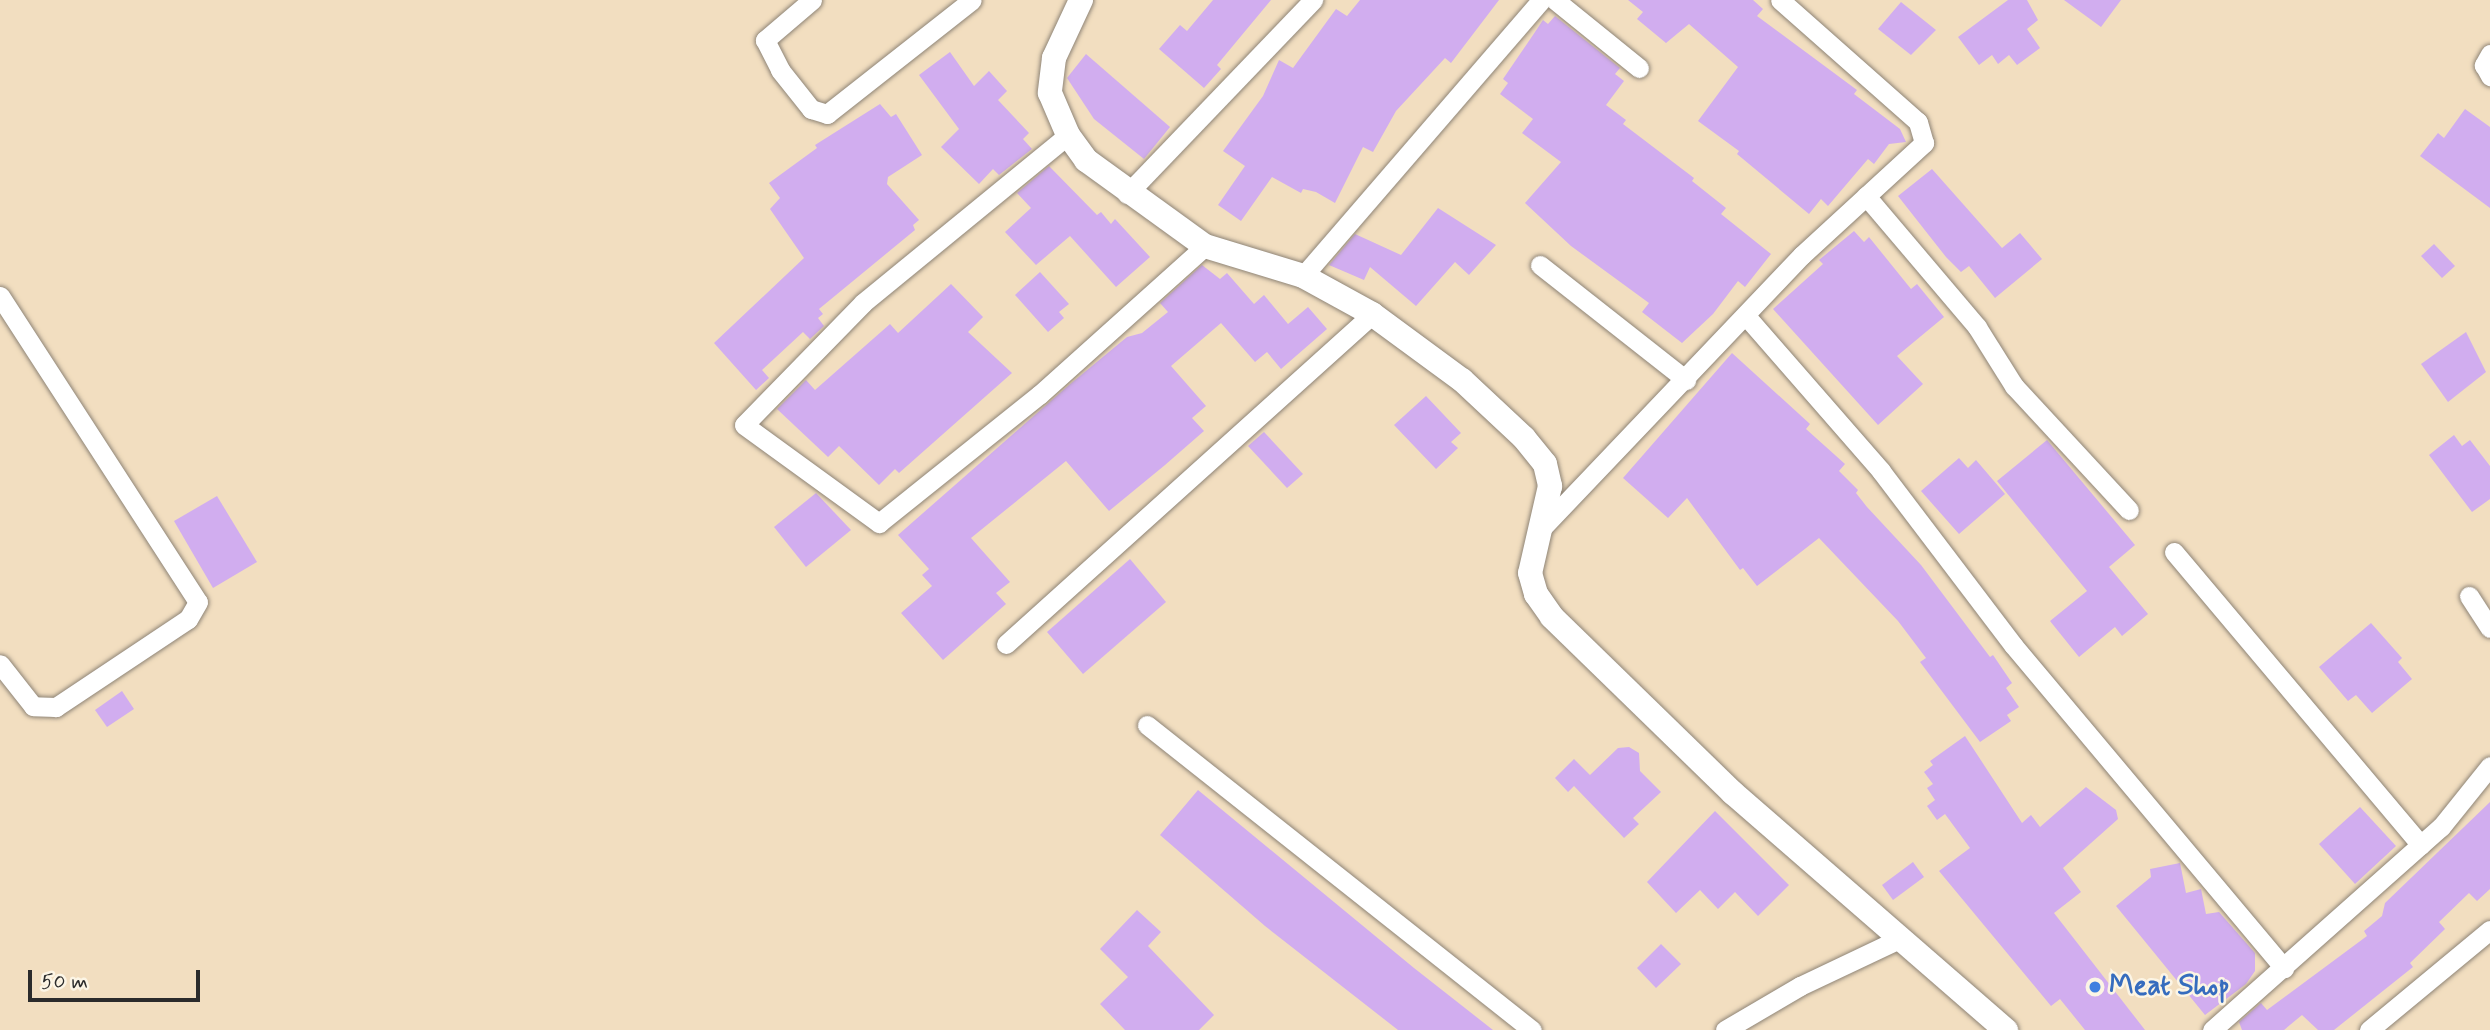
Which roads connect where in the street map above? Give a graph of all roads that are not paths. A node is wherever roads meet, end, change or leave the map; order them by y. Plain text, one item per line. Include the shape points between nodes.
1 (812, 0) edge
2 (972, 0) edge
3 (1081, 0) edge
4 (1313, 0) edge
5 (1541, 0) edge
6 (1555, 0) edge
7 (1780, 0) edge
8 (2490, 54) edge
9 (1639, 68) dead end
10 (2490, 76) edge
11 (1068, 135) junction
12 (1127, 194) junction
13 (1866, 196) junction
14 (1205, 246) junction
15 (1539, 265) dead end
16 (1303, 276) junction
17 (0, 296) edge
18 (1371, 314) junction
19 (1746, 316) junction
20 (1686, 380) junction
21 (2129, 510) dead end
22 (1541, 529) junction
23 (2174, 552) dead end
24 (2469, 596) dead end
25 (2490, 628) edge
26 (1006, 644) dead end
27 (0, 664) edge
28 (1147, 725) dead end
29 (2490, 766) edge
30 (2421, 845) junction
31 (2490, 930) edge
32 (1899, 939) junction
33 (2284, 968) junction
34 (1532, 1030) edge
35 (1725, 1030) edge
36 (2006, 1030) edge
37 (2212, 1030) edge
38 (2369, 1030) edge

1 - 2 street via 765,40 780,70 811,109 827,114
3 - 11 street via 1061,40 1050,77 1053,107
4 - 12 street
5 - 16 street
6 - 9 street
7 - 13 street via 1924,131 1919,152
8 - 10 street via 2484,65
11 - 12 street via 1096,170
11 - 14 street via 863,303 744,425 879,523 1039,395
12 - 14 street
13 - 19 street
13 - 21 street via 1977,327 2014,386
14 - 16 street
15 - 20 street
16 - 18 street
17 - 27 street via 198,602 188,619 57,708 33,706
18 - 22 street via 1462,380 1539,454 1550,486
18 - 26 street
19 - 20 street
19 - 33 street via 1881,471 2013,645
20 - 22 street
22 - 32 street via 1530,573 1532,587 1566,634 1733,793
23 - 30 street
24 - 25 street
28 - 34 street
29 - 30 street via 2454,813
30 - 33 street
31 - 38 street
32 - 35 street via 1800,986
32 - 36 street
33 - 37 street

